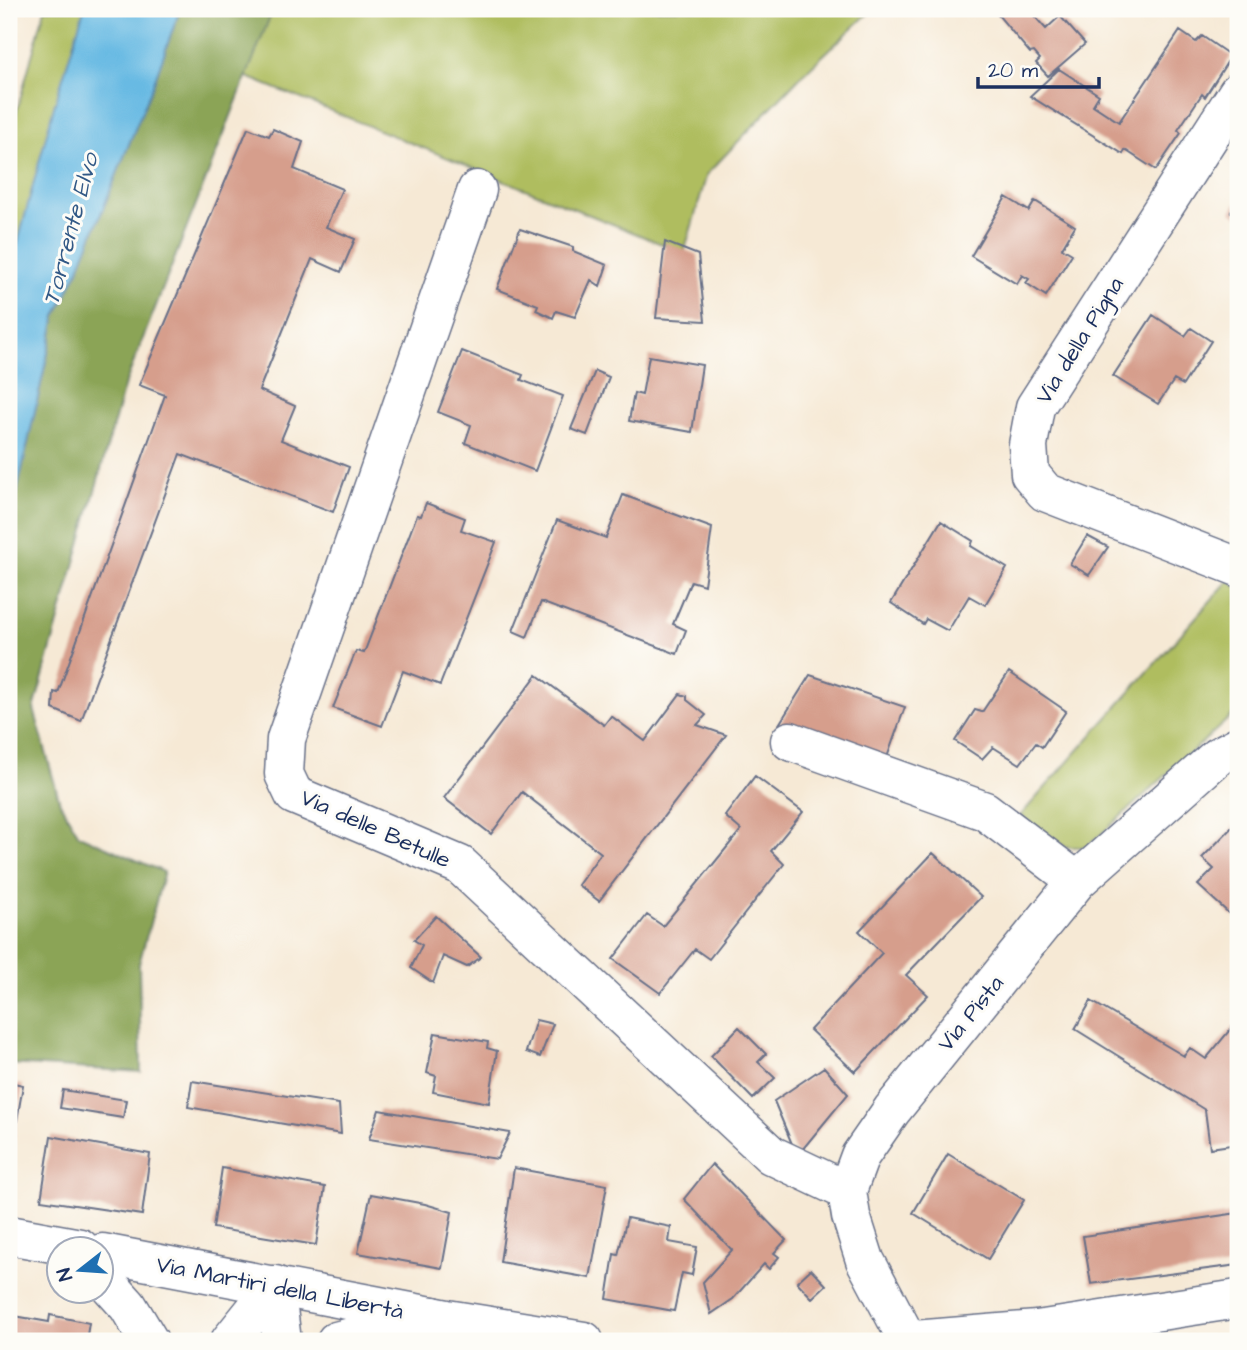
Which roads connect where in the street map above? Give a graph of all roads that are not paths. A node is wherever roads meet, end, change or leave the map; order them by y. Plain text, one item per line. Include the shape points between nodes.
1 (1238, 92) edge
2 (477, 190) dead end
3 (1238, 567) edge
4 (790, 741) dead end
5 (1238, 746) edge
6 (1077, 881) junction
7 (847, 1191) junction
8 (9, 1235) edge
9 (46, 1242) edge
10 (116, 1255) edge
11 (275, 1285) junction
12 (116, 1293) edge
13 (1238, 1299) edge
14 (433, 1316) junction
15 (986, 1338) edge
16 (149, 1341) edge
17 (230, 1341) edge
18 (282, 1341) edge
19 (336, 1341) edge
20 (584, 1341) edge
21 (902, 1341) edge
22 (908, 1341) edge

1 - 3 street, Via della Pigna via 1035,407 1028,445 1030,474 1045,492
2 - 7 street, Via delle Betulle via 286,739 284,774 294,795 460,865 771,1155
4 - 6 street via 985,811
5 - 6 street, Via Pista via 1217,757
6 - 7 street, Via Pista via 892,1110 860,1156
7 - 22 street via 865,1260
8 - 9 street, Via Martiri della Libertà
10 - 11 street, Via Martiri della Libertà
11 - 14 street, Via Martiri della Libertà
11 - 17 street
11 - 18 street
12 - 16 street
13 - 15 street
14 - 19 street
14 - 20 street, Via Martiri della Libertà
15 - 22 street
21 - 22 street

